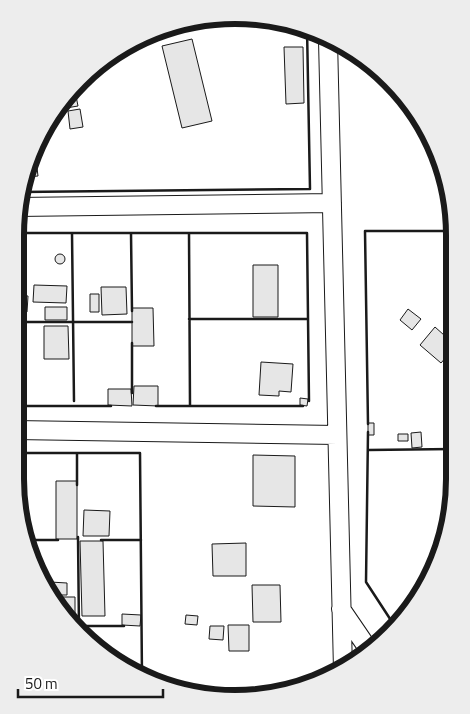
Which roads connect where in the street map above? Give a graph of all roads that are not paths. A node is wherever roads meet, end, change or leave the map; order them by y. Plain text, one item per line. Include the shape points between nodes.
1 (328, 46) edge
2 (332, 203) junction
3 (26, 206) edge
4 (24, 430) edge
5 (337, 435) junction
6 (341, 608) junction
7 (366, 645) edge
8 (342, 661) edge

1 - 2 street
2 - 3 street
2 - 5 street
4 - 5 street
5 - 6 street
6 - 7 street
6 - 8 street

